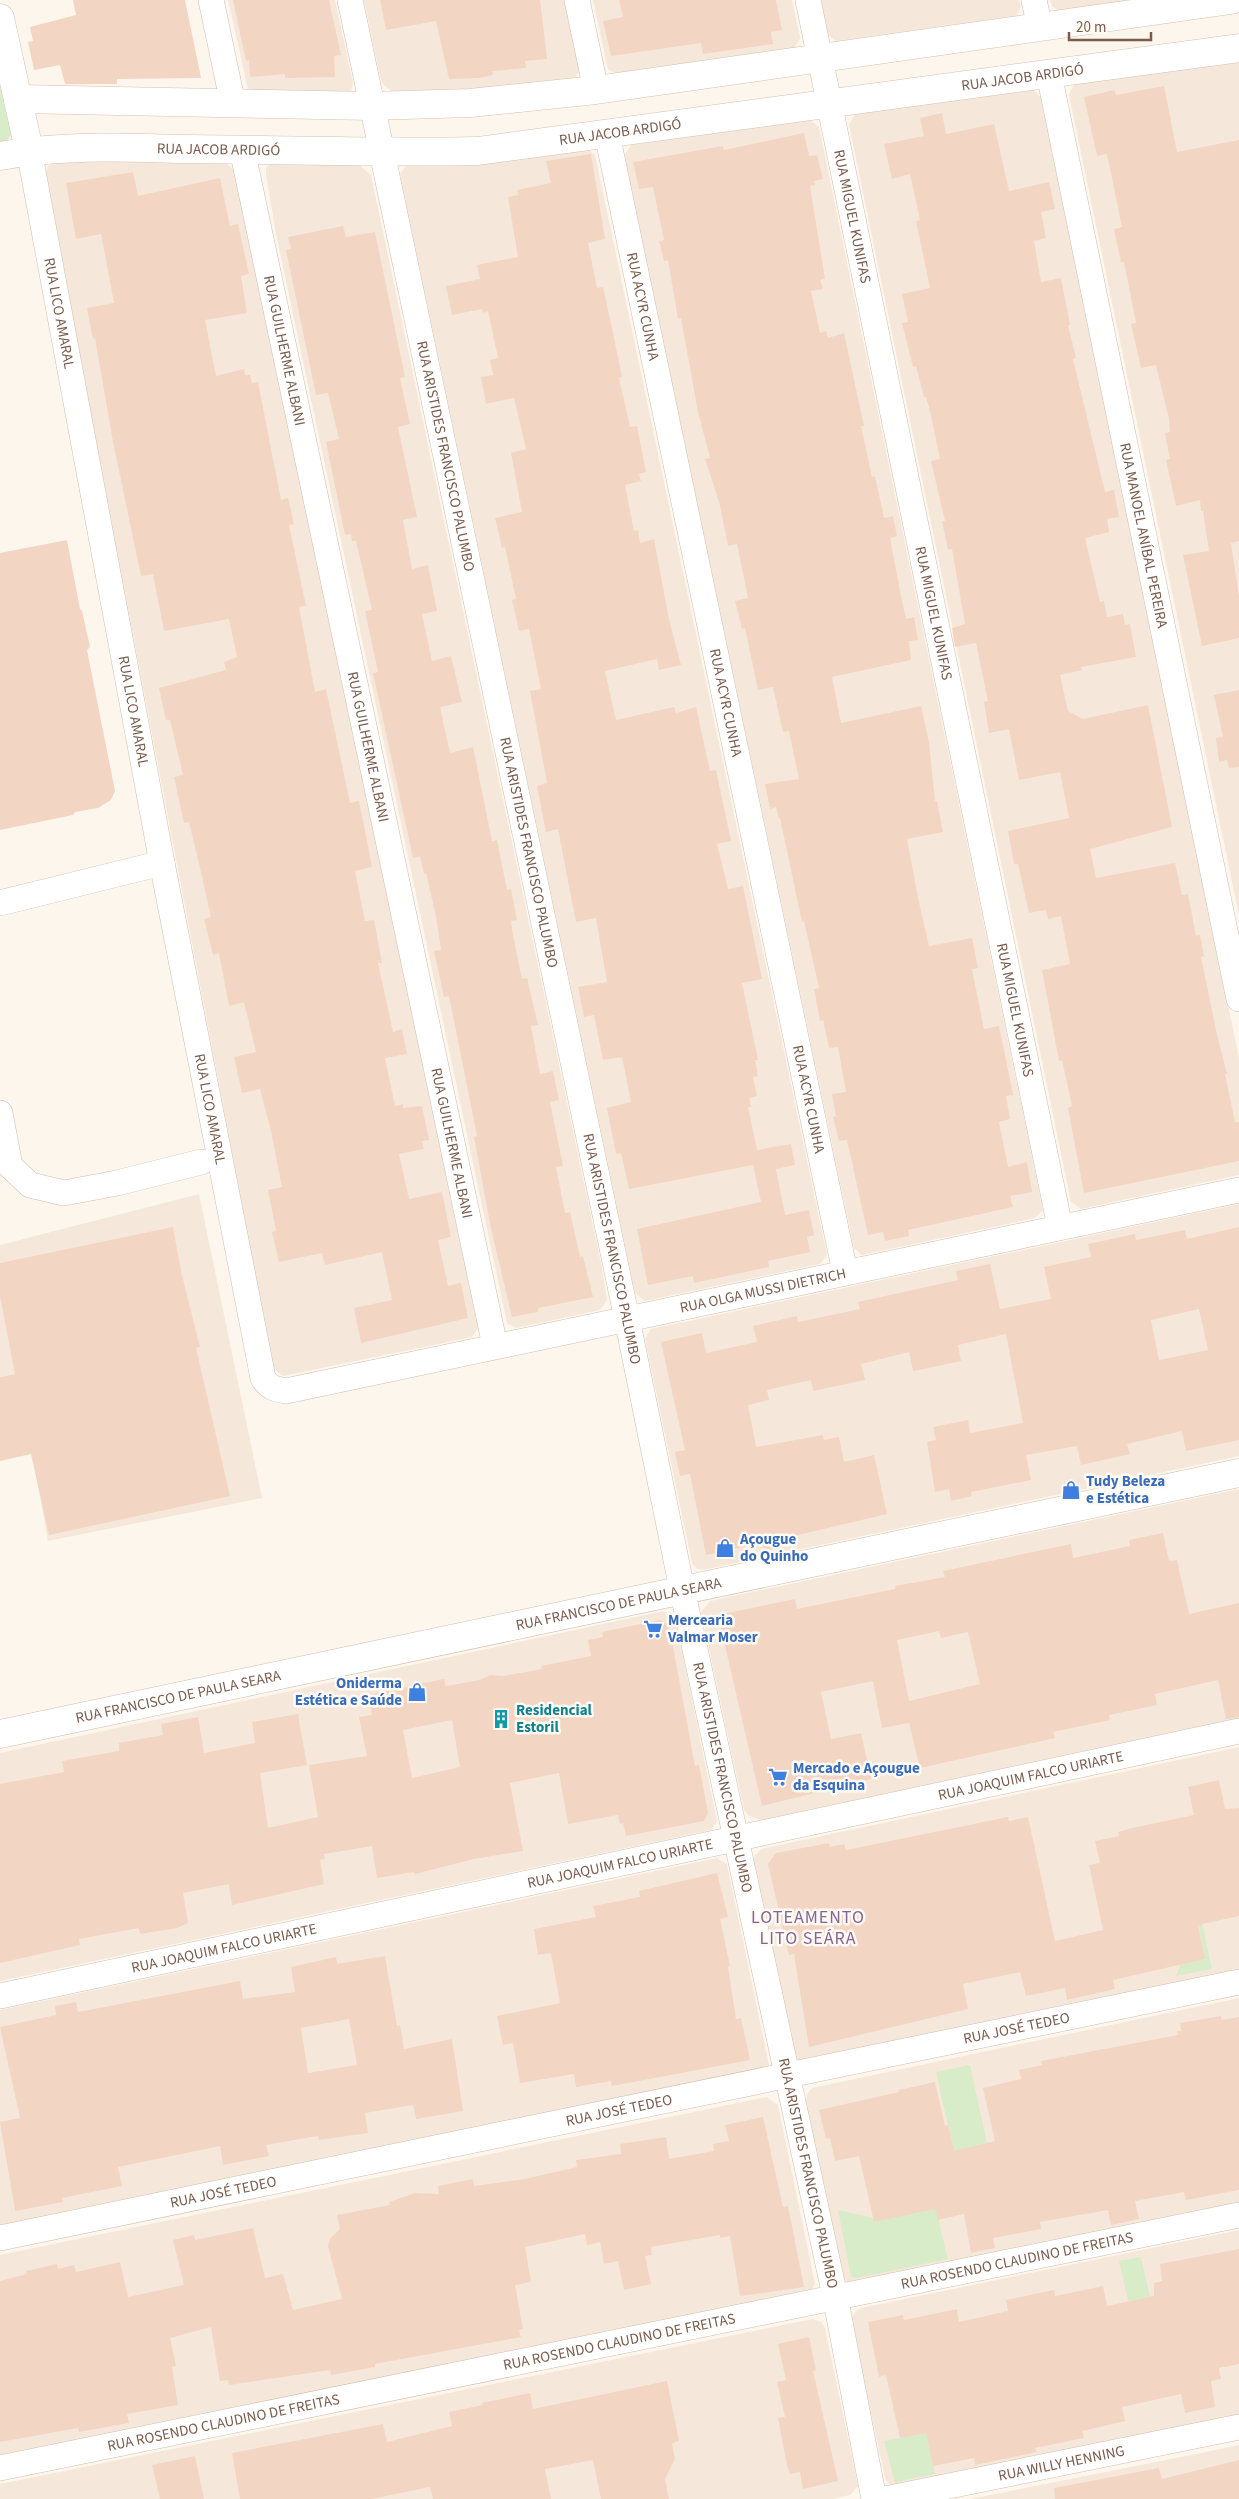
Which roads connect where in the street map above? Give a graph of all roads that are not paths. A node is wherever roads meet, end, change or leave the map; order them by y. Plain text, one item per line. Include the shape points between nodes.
1 (5, 0) edge
2 (211, 0) edge
3 (350, 0) edge
4 (577, 0) edge
5 (808, 0) edge
6 (1034, 0) edge
7 (1231, 0) edge
8 (0, 4) edge
9 (0, 18) edge
10 (1040, 28) junction
11 (1239, 48) edge
12 (820, 59) junction
13 (1049, 74) junction
14 (596, 90) junction
15 (18, 99) junction
16 (233, 104) junction
17 (830, 105) junction
18 (372, 106) junction
19 (607, 134) junction
20 (242, 149) junction
21 (29, 150) junction
22 (382, 152) junction
23 (0, 156) edge
24 (162, 863) junction
25 (0, 903) edge
26 (1239, 999) edge
27 (0, 1113) edge
28 (201, 1162) dead end
29 (1239, 1190) edge
30 (1060, 1227) junction
31 (845, 1272) junction
32 (627, 1318) junction
33 (495, 1346) junction
34 (286, 1391) joint
35 (1239, 1473) edge
36 (682, 1589) junction
37 (1239, 1731) edge
38 (0, 1734) edge
39 (737, 1838) junction
40 (1239, 1982) edge
41 (0, 1996) edge
42 (788, 2075) junction
43 (1239, 2215) edge
44 (0, 2238) edge
45 (835, 2296) junction
46 (1239, 2427) edge
47 (0, 2468) edge
48 (874, 2499) edge
49 (885, 2499) edge

1 - 8 main road
2 - 16 street
3 - 18 street, RUA ARISTIDES FRANCISCO PALUMBO
4 - 14 street
5 - 12 street, RUA MIGUEL KUNIFAS
6 - 10 street
7 - 10 main road
9 - 15 main road, RUA LICO AMARAL
10 - 12 main road
11 - 13 main road, RUA JACOB ARDIGÓ
12 - 14 main road
12 - 17 street, RUA MIGUEL KUNIFAS
13 - 17 main road, RUA JACOB ARDIGÓ
13 - 26 street, RUA MANOEL ANÍBAL PEREIRA
14 - 18 main road via 470,103
15 - 16 main road
15 - 21 main road, RUA LICO AMARAL
16 - 18 main road
17 - 19 main road, RUA JACOB ARDIGÓ
17 - 30 street, RUA MIGUEL KUNIFAS
18 - 22 street, RUA ARISTIDES FRANCISCO PALUMBO
19 - 22 main road, RUA JACOB ARDIGÓ via 478,151
19 - 31 street, RUA ACYR CUNHA
20 - 21 main road, RUA JACOB ARDIGÓ via 89,147
20 - 22 main road, RUA JACOB ARDIGÓ
20 - 33 street, RUA GUILHERME ALBANI
21 - 23 main road, RUA JACOB ARDIGÓ
21 - 24 street, RUA LICO AMARAL
22 - 32 street, RUA ARISTIDES FRANCISCO PALUMBO
24 - 25 street
24 - 34 street, RUA LICO AMARAL via 263,1378 273,1389
27 - 28 street via 10,1166 30,1185 64,1193
29 - 30 street, RUA OLGA MUSSI DIETRICH
30 - 31 street, RUA OLGA MUSSI DIETRICH
31 - 32 street, RUA OLGA MUSSI DIETRICH
32 - 33 street, RUA OLGA MUSSI DIETRICH
32 - 36 street, RUA ARISTIDES FRANCISCO PALUMBO
33 - 34 street, RUA OLGA MUSSI DIETRICH
35 - 36 main road, RUA FRANCISCO DE PAULA SEARA
36 - 38 main road, RUA FRANCISCO DE PAULA SEARA
36 - 39 street, RUA ARISTIDES FRANCISCO PALUMBO
37 - 39 street, RUA JOAQUIM FALCO URIARTE
39 - 41 street, RUA JOAQUIM FALCO URIARTE
39 - 42 street, RUA ARISTIDES FRANCISCO PALUMBO
40 - 42 street, RUA JOSÉ TEDEO
42 - 44 street, RUA JOSÉ TEDEO
42 - 45 street, RUA ARISTIDES FRANCISCO PALUMBO
43 - 45 street, RUA ROSENDO CLAUDINO DE FREITAS
45 - 47 street, RUA ROSENDO CLAUDINO DE FREITAS
45 - 48 street, RUA ARISTIDES FRANCISCO PALUMBO
46 - 49 street, RUA WILLY HENNING

